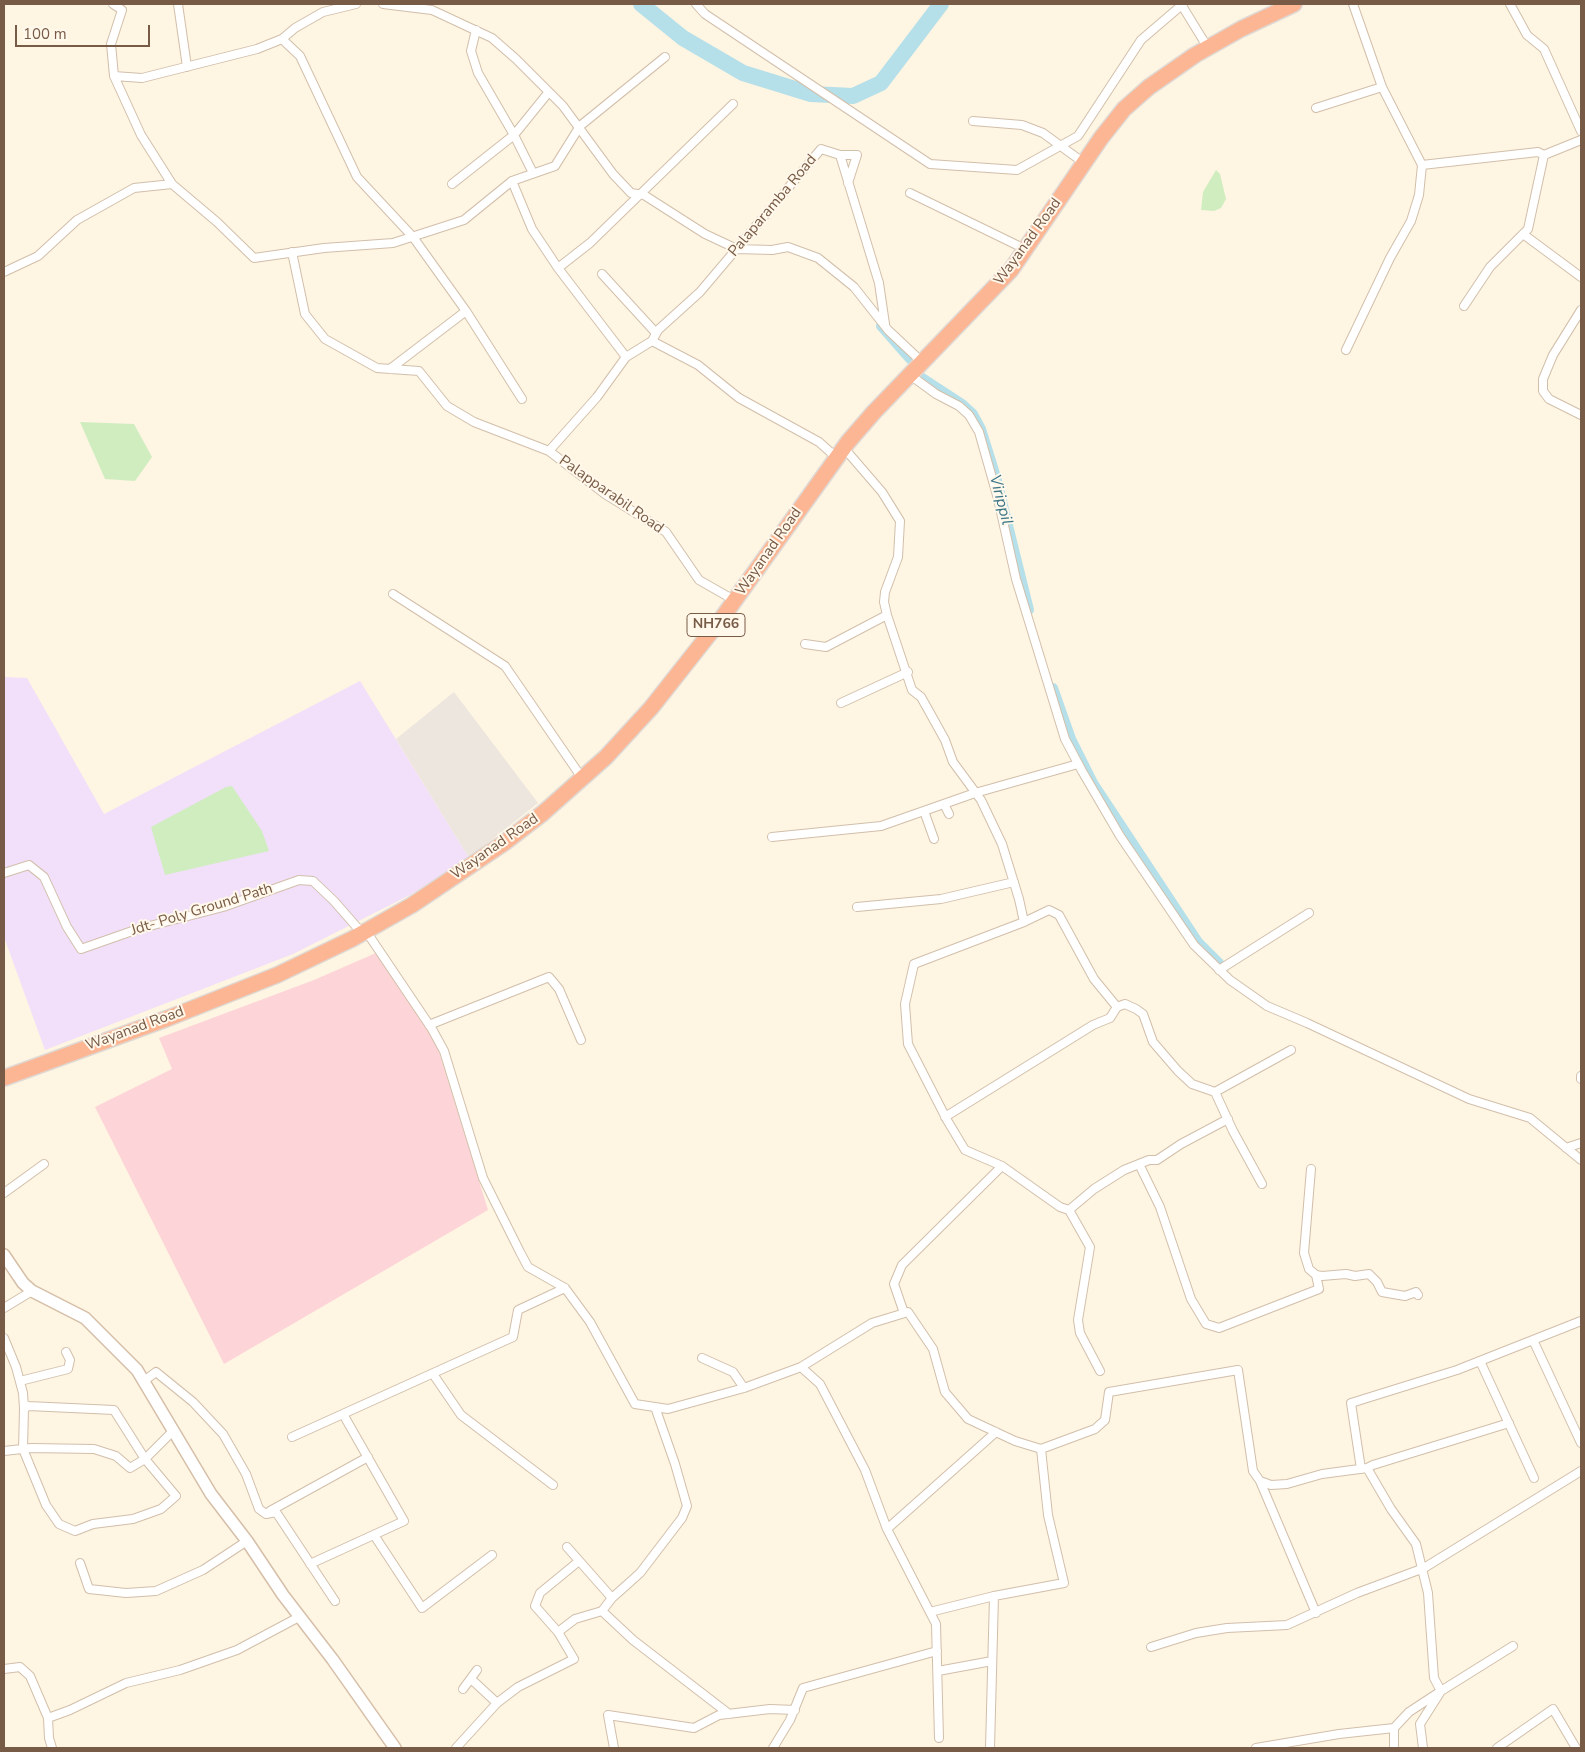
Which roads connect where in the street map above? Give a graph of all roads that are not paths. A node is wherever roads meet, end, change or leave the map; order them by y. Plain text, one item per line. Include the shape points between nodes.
1 (113, 4) edge
2 (178, 4) edge
3 (356, 4) edge
4 (383, 4) edge
5 (696, 4) edge
6 (1182, 4) edge
7 (1294, 4) edge
8 (1354, 4) edge
9 (1510, 4) edge
10 (123, 7) edge
11 (476, 30) junction
12 (282, 39) junction
13 (1208, 48) junction
14 (665, 57) dead end
15 (187, 67) junction
16 (114, 76) junction
17 (1382, 87) junction
18 (548, 93) junction
19 (733, 104) dead end
20 (1316, 108) dead end
21 (973, 121) dead end
22 (580, 126) junction
23 (1581, 131) edge
24 (514, 135) junction
25 (1581, 140) edge
26 (1060, 146) junction
27 (840, 155) junction
28 (1544, 155) junction
29 (1084, 163) junction
30 (1422, 166) junction
31 (533, 173) junction
32 (512, 181) junction
33 (172, 184) junction
34 (452, 184) dead end
35 (848, 184) junction
36 (910, 192) dead end
37 (637, 195) junction
38 (1522, 234) junction
39 (413, 237) junction
40 (737, 249) junction
41 (1025, 249) junction
42 (292, 252) junction
43 (558, 268) junction
44 (4, 272) edge
45 (602, 274) dead end
46 (1581, 277) edge
47 (1464, 306) dead end
48 (1581, 310) edge
49 (466, 311) junction
50 (885, 326) junction
51 (656, 333) junction
52 (652, 341) junction
53 (1346, 350) dead end
54 (626, 357) junction
55 (922, 362) junction
56 (390, 369) junction
57 (910, 375) junction
58 (522, 398) dead end
59 (1581, 415) edge
60 (548, 451) junction
61 (840, 453) junction
62 (393, 594) dead end
63 (734, 600) junction
64 (887, 615) junction
65 (805, 644) dead end
66 (908, 672) junction
67 (841, 703) dead end
68 (1078, 764) junction
69 (582, 778) junction
70 (975, 793) junction
71 (944, 804) junction
72 (924, 811) junction
73 (949, 814) dead end
74 (772, 837) dead end
75 (934, 839) dead end
76 (4, 874) edge
77 (1014, 882) junction
78 (857, 907) dead end
79 (1309, 913) dead end
80 (1024, 922) junction
81 (364, 932) junction
82 (1219, 970) junction
83 (1117, 1007) junction
84 (429, 1025) junction
85 (581, 1040) dead end
86 (1291, 1050) dead end
87 (4, 1078) edge
88 (1215, 1092) junction
89 (945, 1117) junction
90 (1228, 1119) junction
91 (1581, 1143) edge
92 (1566, 1148) junction
93 (1581, 1160) edge
94 (44, 1164) dead end
95 (1139, 1164) junction
96 (1002, 1166) junction
97 (1311, 1168) dead end
98 (1262, 1184) dead end
99 (4, 1193) edge
100 (1069, 1210) junction
101 (4, 1254) edge
102 (1316, 1275) junction
103 (565, 1288) junction
104 (32, 1291) junction
105 (1418, 1295) dead end
106 (4, 1308) edge
107 (904, 1313) junction
108 (1581, 1321) edge
109 (4, 1338) edge
110 (1533, 1340) junction
111 (66, 1352) dead end
112 (702, 1358) dead end
113 (1480, 1361) junction
114 (801, 1367) junction
115 (1100, 1371) dead end
116 (433, 1374) junction
117 (144, 1380) junction
118 (20, 1381) junction
119 (744, 1388) junction
120 (655, 1407) junction
121 (24, 1409) junction
122 (343, 1414) junction
123 (1509, 1422) junction
124 (174, 1430) junction
125 (996, 1432) junction
126 (292, 1437) dead end
127 (1581, 1442) edge
128 (23, 1449) junction
129 (1041, 1449) junction
130 (4, 1451) edge
131 (368, 1457) junction
132 (146, 1458) junction
133 (1364, 1469) junction
134 (1581, 1471) edge
135 (1534, 1478) dead end
136 (1260, 1481) junction
137 (553, 1485) dead end
138 (266, 1514) junction
139 (887, 1529) junction
140 (374, 1535) junction
141 (247, 1542) junction
142 (567, 1547) dead end
143 (492, 1555) dead end
144 (579, 1561) junction
145 (80, 1563) dead end
146 (310, 1564) junction
147 (1424, 1568) junction
148 (994, 1596) junction
149 (612, 1598) junction
150 (335, 1601) dead end
151 (602, 1611) junction
152 (930, 1612) junction
153 (1316, 1613) junction
154 (299, 1617) junction
155 (558, 1632) junction
156 (1513, 1646) dead end
157 (1151, 1647) dead end
158 (937, 1652) junction
159 (992, 1661) junction
160 (4, 1669) edge
161 (478, 1670) dead end
162 (938, 1671) junction
163 (471, 1679) junction
164 (463, 1689) dead end
165 (1441, 1691) junction
166 (497, 1703) junction
167 (795, 1710) junction
168 (729, 1714) junction
169 (48, 1718) junction
170 (1394, 1728) junction
171 (939, 1738) dead end
172 (52, 1748) edge
173 (395, 1748) edge
174 (456, 1748) edge
175 (614, 1748) edge
176 (773, 1748) edge
177 (990, 1748) edge
178 (1256, 1748) edge
179 (1394, 1748) edge
180 (1424, 1748) edge
181 (1497, 1748) edge
182 (1576, 1748) edge

1 - 10 street
2 - 15 street
3 - 12 street via 324,12
4 - 11 street via 432,10
5 - 26 street via 705,14 930,164 1017,170
6 - 13 street
6 - 26 street via 1141,40 1078,136
7 - 13 highway, Wayanad Road / NH766
8 - 17 street
9 - 23 street via 1527,35 1544,49
10 - 16 street via 111,44
11 - 18 street via 492,38 516,59
11 - 24 street via 471,51 478,73
12 - 15 street via 257,49
12 - 39 street via 300,56 357,178
13 - 29 highway, Wayanad Road / NH766 via 1148,86 1124,109
14 - 22 street
15 - 16 street via 142,78
16 - 33 street via 141,135
17 - 20 street
17 - 30 street
18 - 22 street
18 - 24 street
19 - 37 street
21 - 26 street via 1022,125 1043,133
22 - 31 street via 555,166
22 - 37 street via 613,174
24 - 31 street
24 - 34 street
25 - 28 street
26 - 29 street
27 - 35 street, Palaparamba Road
27 - 35 street via 857,155
27 - 40 street, Palaparamba Road via 821,149
28 - 30 street via 1538,152
28 - 38 street via 1528,229
29 - 41 highway, Wayanad Road / NH766
30 - 53 street via 1419,195 1411,221
31 - 32 street
32 - 39 street via 464,220
32 - 43 street via 532,229
33 - 42 street via 254,258
33 - 44 street via 134,188 77,220 38,256
35 - 50 street, Palaparamba Road via 879,283
36 - 41 street
37 - 40 street via 644,195 705,234
37 - 43 street via 590,243
38 - 46 street
38 - 47 street via 1490,267
39 - 42 street via 394,243
39 - 49 street
40 - 50 street via 788,247 818,258 854,287
40 - 51 street, Palaparamba Road via 700,292
41 - 55 highway, Wayanad Road / NH766 via 984,300
42 - 56 street, Palapparabil Road via 305,314 325,339 377,368
43 - 54 street
45 - 51 street
48 - 59 street via 1553,355 1543,379 1543,392 1549,399
49 - 56 street
49 - 58 street
50 - 55 street
51 - 52 street, Palaparamba Road
52 - 54 street
52 - 61 street via 698,365 739,398
54 - 60 street via 597,397
55 - 57 highway, Wayanad Road / NH766
56 - 60 street, Palapparabil Road via 420,371 447,406 474,422
57 - 61 highway, Wayanad Road / NH766
57 - 68 street via 959,406 979,432 1026,612 1065,739
60 - 63 street, Palapparabil Road via 605,494 666,532 699,580
61 - 63 highway, Wayanad Road / NH766
61 - 64 street via 882,492 900,521 898,557 885,592
62 - 69 street via 505,666
63 - 69 highway, Wayanad Road / NH766 via 651,708
64 - 65 street via 826,647
64 - 66 street
66 - 67 street
66 - 70 street via 912,690 920,696 945,740 952,762
68 - 70 street
68 - 82 street via 1120,836 1168,908 1194,945
69 - 81 highway, Wayanad Road / NH766 via 504,843 412,905
70 - 71 street
70 - 77 street via 1000,838
71 - 72 street
71 - 73 street
72 - 74 street via 881,826
72 - 75 street
76 - 81 street, Jdt- Poly Ground Path via 29,865 44,877 81,949 138,929 223,907 298,880 313,881
77 - 78 street via 941,899
77 - 80 street
79 - 82 street
80 - 83 street via 1049,910 1059,915 1094,979
80 - 89 street via 914,964 905,1004 908,1044
81 - 84 street, Jdt- Poly Ground Path
81 - 87 highway, Wayanad Road / NH766 via 277,975
82 - 92 street via 1266,1006 1469,1100 1530,1118
83 - 88 street via 1125,1004 1143,1014 1154,1042 1178,1071 1192,1084
83 - 89 street via 1110,1018 1093,1025
84 - 85 street via 549,977 559,989
84 - 103 street, Jdt- Poly Ground Path via 444,1051 483,1178 520,1252 528,1267
86 - 88 street
88 - 90 street
89 - 96 street via 965,1150
90 - 95 street via 1158,1160
90 - 98 street
91 - 92 street
92 - 93 street
94 - 99 street
95 - 100 street via 1094,1189
95 - 102 street via 1160,1207 1192,1299 1206,1324 1219,1328 1319,1289
96 - 100 street
96 - 107 street via 902,1265 894,1284
97 - 102 street via 1304,1253 1305,1263
100 - 115 street via 1090,1247 1078,1320 1080,1333
101 - 104 street
102 - 105 street via 1369,1274 1382,1292 1405,1296 1416,1292
103 - 116 street via 518,1310 513,1337
103 - 120 street via 590,1322 635,1404
104 - 106 street
104 - 117 street via 85,1318
107 - 114 street via 872,1323
107 - 125 street via 908,1312 933,1349 945,1392 968,1419
108 - 110 street
109 - 118 street
110 - 113 street
110 - 127 street
111 - 118 street via 70,1360 68,1369
112 - 119 street via 733,1372
113 - 123 street
113 - 133 street via 1351,1404
114 - 119 street
114 - 139 street via 820,1384 865,1470
116 - 122 street
116 - 137 street via 461,1415
117 - 124 street
117 - 138 street via 156,1372 194,1402 223,1434 246,1474 259,1509
118 - 121 street
119 - 120 street via 668,1409
120 - 149 street via 687,1506 682,1518 640,1573
121 - 128 street
121 - 132 street via 46,1406 114,1410
122 - 126 street
122 - 131 street
123 - 133 street
123 - 135 street
124 - 132 street
124 - 141 street via 211,1494
125 - 129 street
125 - 139 street
128 - 130 street
128 - 132 street via 94,1449 116,1456 130,1468
128 - 132 street via 46,1505 59,1524 76,1531 93,1524 133,1519 160,1508 176,1496
129 - 136 street via 1096,1428 1105,1420 1109,1392 1238,1370 1253,1470
129 - 148 street via 1048,1516 1064,1583
131 - 138 street
131 - 140 street via 404,1521
133 - 136 street via 1322,1474 1287,1484 1271,1485
133 - 147 street via 1416,1544
134 - 147 street
136 - 153 street
138 - 146 street via 276,1512
139 - 152 street
140 - 143 street via 422,1608
140 - 146 street
141 - 145 street via 203,1570 156,1591 126,1593 89,1589
141 - 154 street
142 - 144 street
144 - 149 street
144 - 155 street via 540,1593 535,1606
146 - 150 street
147 - 153 street via 1357,1593
147 - 165 street via 1432,1621 1434,1678
148 - 152 street
148 - 159 street
149 - 151 street
151 - 155 street via 575,1619
151 - 168 street via 633,1640
152 - 158 street via 936,1624
153 - 157 street via 1287,1625 1196,1633
154 - 169 street via 237,1650 180,1670 126,1683
154 - 173 street
155 - 166 street via 574,1659 518,1687
156 - 165 street
158 - 162 street
158 - 167 street via 803,1688
159 - 162 street
159 - 177 street
160 - 169 street via 20,1667 25,1670 38,1691
161 - 163 street
162 - 171 street
163 - 164 street
163 - 166 street
165 - 170 street via 1409,1712
165 - 180 street via 1420,1724
166 - 174 street
167 - 168 street
167 - 176 street
168 - 175 street via 719,1715 694,1728 608,1715
169 - 172 street via 48,1738
170 - 178 street
170 - 179 street
181 - 182 street via 1553,1709

